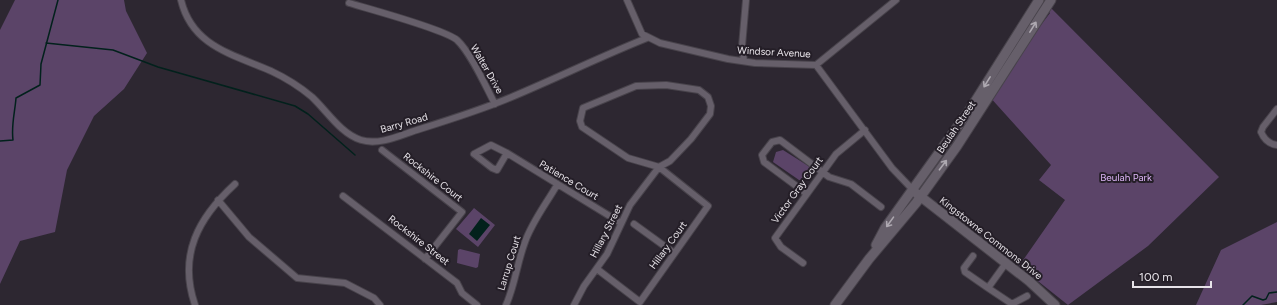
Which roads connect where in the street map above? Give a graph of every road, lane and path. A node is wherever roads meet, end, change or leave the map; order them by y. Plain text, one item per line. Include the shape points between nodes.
1 (181, 0) edge
2 (627, 0) edge
3 (746, 0) edge
4 (896, 0) edge
5 (1039, 0) edge
6 (1051, 0) edge
7 (349, 3) dead end
8 (647, 38) junction
9 (744, 61) junction
10 (816, 65) junction
11 (495, 104) junction
12 (1277, 109) edge
13 (865, 130) junction
14 (1277, 145) edge
15 (382, 150) dead end
16 (508, 153) junction
17 (659, 167) junction
18 (823, 172) junction
19 (235, 184) dead end
20 (557, 185) junction
21 (913, 190) junction
22 (807, 194) junction
23 (343, 196) dead end
24 (920, 197) junction
25 (218, 200) junction
26 (881, 207) dead end
27 (621, 223) junction
28 (634, 224) dead end
29 (674, 253) junction
30 (973, 256) dead end
31 (869, 258) junction
32 (425, 259) junction
33 (803, 263) dead end
34 (1006, 263) junction
35 (597, 269) junction
36 (988, 288) junction
37 (1027, 296) dead end
38 (195, 305) edge
39 (380, 305) edge
40 (477, 305) edge
41 (506, 305) edge
42 (574, 305) edge
43 (835, 305) edge
44 (1054, 305) edge

1 - 11 street, Barry Road via 188,20 203,39 292,82 349,134 360,140 372,142 391,138
2 - 8 street via 640,29
3 - 9 street via 742,46
4 - 10 street
5 -> 21 main road, Beulah Street via 971,108
24 -> 6 main road, Beulah Street via 957,146
7 - 11 street, Walter Drive via 432,29 456,40 471,60
8 - 9 street, Windsor Avenue via 702,54
8 - 11 street, Barry Road
9 - 10 street, Windsor Avenue
10 - 13 street, Windsor Avenue
12 - 14 street via 1261,132 1264,138
13 - 18 street, Victor Gray Court via 836,154
13 - 21 street, Windsor Avenue via 892,168
15 - 32 street, Rockshire Court via 462,212
16 - 16 street, Patience Court via 491,144 474,154 497,170
16 - 20 street, Patience Court
17 - 17 street, Hillary Street via 628,158 586,130 580,121 583,108 636,86 666,85 699,90 708,97 710,114 670,161
17 - 27 street, Hillary Street via 638,192
17 - 29 street, Hillary Court via 708,206
18 - 22 street, Victor Gray Court
18 - 22 street via 780,140 772,142 764,151 763,160 766,164
18 - 26 street via 829,177 851,184
19 - 25 street
20 - 27 street, Patience Court
20 - 41 street, Larrup Court via 527,235
21 - 24 main road, Kingstowne Commons Drive
21 -> 31 main road, Beulah Street via 885,228
22 - 33 street, Victor Gray Court via 775,238 781,247
23 - 32 street, Rockshire Street
24 - 31 main road, Beulah Street
24 - 34 main road, Kingstowne Commons Drive
25 - 38 street via 201,223 190,254 189,275
25 - 39 street via 249,237 297,278 345,283 374,298
27 - 35 street, Hillary Street
28 - 29 street
29 - 35 street, Hillary Court via 640,302
30 - 36 street via 964,268 965,272
31 - 43 main road, Beulah Street
32 - 40 street, Rockshire Street via 457,283 462,293
34 - 36 street
34 - 44 main road, Kingstowne Commons Drive
35 - 42 street, Hillary Street
36 - 37 street via 1012,304

